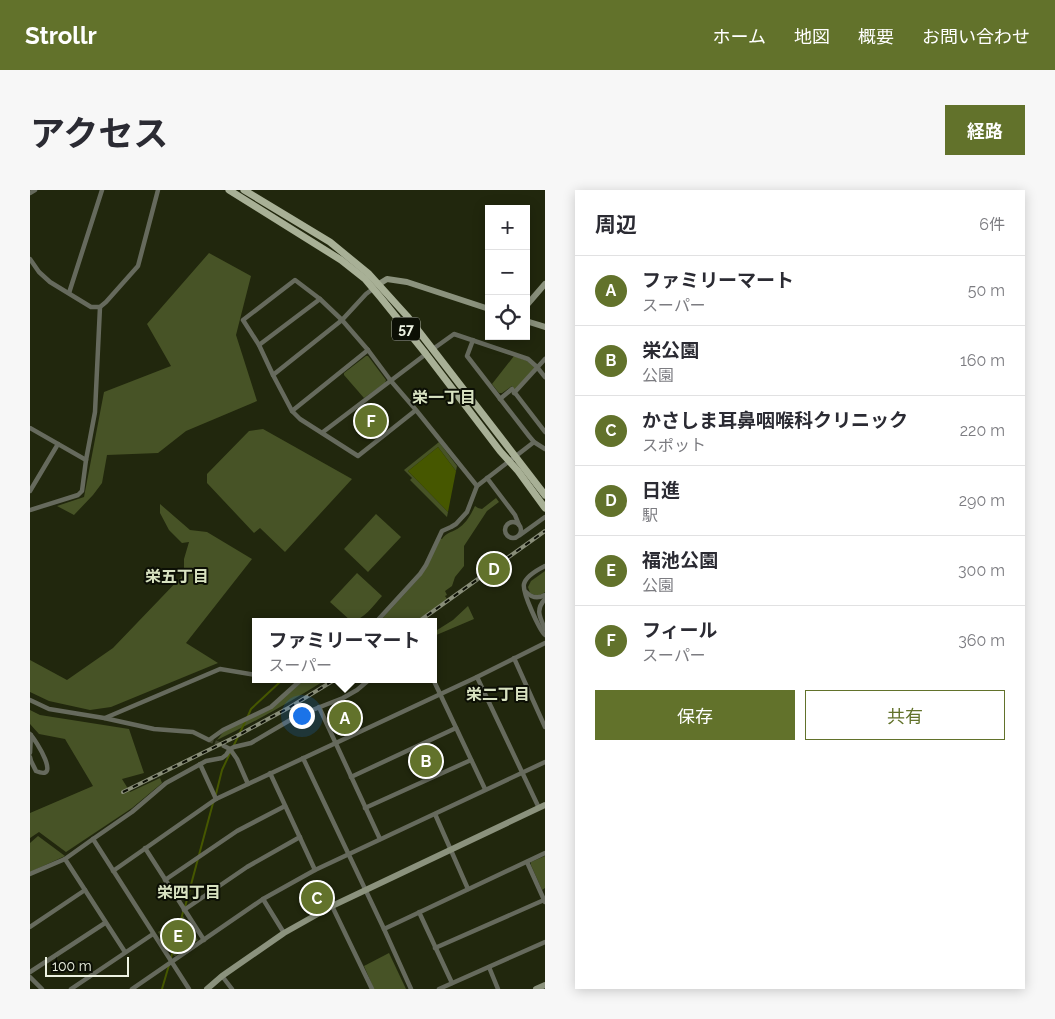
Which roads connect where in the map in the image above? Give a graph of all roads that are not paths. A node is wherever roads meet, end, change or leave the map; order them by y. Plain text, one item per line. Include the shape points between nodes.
1 (35, 190) edge
2 (102, 190) edge
3 (158, 190) edge
4 (229, 190) edge
5 (244, 190) edge
6 (30, 194) edge
7 (30, 259) edge
8 (545, 284) edge
9 (376, 286) junction
10 (69, 293) junction
11 (320, 299) junction
12 (530, 301) edge
13 (100, 307) junction
14 (485, 308) edge
15 (342, 320) junction
16 (530, 322) edge
17 (545, 326) edge
18 (472, 340) junction
19 (259, 345) junction
20 (433, 349) junction
21 (368, 350) junction
22 (426, 354) junction
23 (545, 359) edge
24 (537, 367) junction
25 (273, 376) junction
26 (545, 377) edge
27 (391, 381) junction
28 (514, 393) junction
29 (500, 399) junction
30 (416, 410) junction
31 (292, 411) junction
32 (30, 428) edge
33 (323, 432) junction
34 (545, 432) edge
35 (534, 442) junction
36 (58, 444) junction
37 (545, 449) edge
38 (512, 459) junction
39 (86, 460) junction
40 (487, 478) junction
41 (477, 486) junction
42 (30, 491) edge
43 (545, 495) edge
44 (545, 508) edge
45 (30, 510) edge
46 (545, 517) edge
47 (519, 525) junction
48 (518, 536) junction
49 (545, 566) edge
50 (526, 592) junction
51 (545, 597) edge
52 (380, 618) edge
53 (545, 629) edge
54 (545, 635) edge
55 (545, 643) edge
56 (514, 658) junction
57 (252, 674) edge
58 (477, 677) junction
59 (365, 683) edge
60 (435, 683) edge
61 (296, 684) edge
62 (440, 694) junction
63 (30, 700) edge
64 (319, 707) junction
65 (104, 718) junction
66 (545, 726) edge
67 (456, 728) junction
68 (30, 735) edge
69 (335, 743) junction
70 (224, 746) tunnel mouth
71 (230, 750) junction
72 (30, 753) edge
73 (30, 757) edge
74 (303, 758) junction
75 (471, 760) junction
76 (545, 762) edge
77 (200, 764) junction
78 (270, 773) junction
79 (521, 773) junction
80 (350, 777) junction
81 (248, 784) junction
82 (485, 789) junction
83 (216, 799) junction
84 (285, 806) junction
85 (542, 806) edge
86 (366, 808) junction
87 (435, 814) junction
88 (300, 838) junction
89 (93, 839) junction
90 (380, 839) junction
91 (145, 848) junction
92 (451, 850) junction
93 (545, 853) edge
94 (349, 854) junction
95 (65, 858) junction
96 (527, 862) junction
97 (315, 870) junction
98 (113, 871) junction
99 (30, 874) edge
100 (165, 880) junction
101 (468, 889) junction
102 (85, 890) junction
103 (365, 890) junction
104 (263, 899) junction
105 (545, 901) edge
106 (332, 906) junction
107 (184, 910) junction
108 (419, 912) junction
109 (105, 923) junction
110 (30, 927) edge
111 (384, 929) junction
112 (284, 933) junction
113 (153, 934) junction
114 (204, 940) junction
115 (545, 942) edge
116 (435, 948) junction
117 (125, 952) junction
118 (171, 962) junction
119 (489, 967) junction
120 (30, 972) edge
121 (222, 976) junction
122 (30, 977) edge
123 (452, 983) junction
124 (545, 985) edge
125 (42, 989) edge
126 (70, 989) edge
127 (132, 989) edge
128 (189, 989) edge
129 (207, 989) edge
130 (232, 989) edge
131 (372, 989) edge
132 (411, 989) edge
133 (439, 989) edge
134 (498, 989) edge
135 (536, 989) edge

1 - 6 street
2 - 10 street
3 - 13 street via 138,266
4 - 9 main road, 57 via 341,260
5 - 9 main road, 57 via 330,242 358,264
7 - 10 street via 39,272
8 - 12 street
9 - 14 street via 386,279 407,282
9 - 15 street
9 - 20 main road, 57 via 407,316
9 - 22 main road, 57
10 - 13 street via 91,307
11 - 15 street
11 - 19 street
11 - 19 street via 295,280 243,320
13 - 39 street via 95,412
15 - 21 street
15 - 25 street
16 - 17 street
18 - 20 street via 454,334
18 - 24 street via 528,359
18 - 29 street via 467,356
19 - 25 street
20 - 38 main road, 57
21 - 27 street
21 - 31 street
22 - 27 street
22 - 38 main road, 57
23 - 24 street
24 - 26 street
24 - 28 street
25 - 31 street
27 - 30 street
27 - 33 street
28 - 29 street via 512,390
28 - 34 street
29 - 35 street
30 - 33 street via 358,456
30 - 41 street
31 - 33 street
32 - 36 street
35 - 37 street
35 - 38 street
36 - 39 street
36 - 42 street
38 - 40 street
38 - 43 main road, 57
38 - 44 main road, 57
39 - 45 street via 81,493
40 - 41 street
40 - 47 street
41 - 52 street via 466,512 456,524 442,531 420,574
46 - 48 street
47 - 48 street
47 - 48 street via 510,522 505,528 508,537
49 - 50 street via 527,579 524,584
50 - 51 street via 535,598
50 - 54 street
51 - 53 street via 538,610
55 - 56 street
56 - 58 street
56 - 66 street
57 - 65 street via 220,669
58 - 62 street
58 - 79 street
59 - 64 street via 343,698
60 - 62 street
61 - 65 street via 271,707 209,740 193,732 154,729
62 - 67 street
62 - 69 street
63 - 65 street via 49,709
64 - 69 street
64 - 71 street via 297,716 251,744
67 - 75 street
67 - 80 street
68 - 72 street
68 - 73 street via 48,764 47,770 36,771
69 - 74 street
69 - 80 street
70 - 71 street
71 - 77 street via 222,758
71 - 81 street
74 - 78 street
74 - 94 street
75 - 82 street
75 - 86 street
76 - 79 street
77 - 83 street
77 - 89 street via 166,783
78 - 81 street
78 - 84 street
79 - 82 street
79 - 85 street
80 - 86 street
81 - 83 street
82 - 87 street
83 - 91 street
84 - 88 street
84 - 100 street via 237,831
85 - 92 street
86 - 90 street
87 - 90 street
87 - 92 street
88 - 97 street
88 - 107 street via 247,867
89 - 95 street
89 - 98 street
90 - 94 street
91 - 98 street
91 - 100 street
92 - 101 street
92 - 103 street
93 - 96 street
94 - 97 street
94 - 103 street
95 - 99 street
95 - 102 street
96 - 101 street
96 - 105 street
97 - 104 street
98 - 113 street
100 - 107 street
101 - 108 street
102 - 109 street
102 - 110 street
103 - 106 street
103 - 111 street
104 - 112 street
104 - 114 street
105 - 116 street
106 - 112 street
106 - 131 street
107 - 114 street
108 - 111 street
108 - 116 street
109 - 117 street
109 - 120 street
111 - 132 street
112 - 121 street
113 - 117 street
113 - 118 street
114 - 118 street
115 - 119 street
116 - 123 street
117 - 126 street
118 - 127 street
118 - 128 street
119 - 123 street
119 - 134 street
121 - 129 street
121 - 130 street
122 - 125 street
123 - 133 street
124 - 135 street

